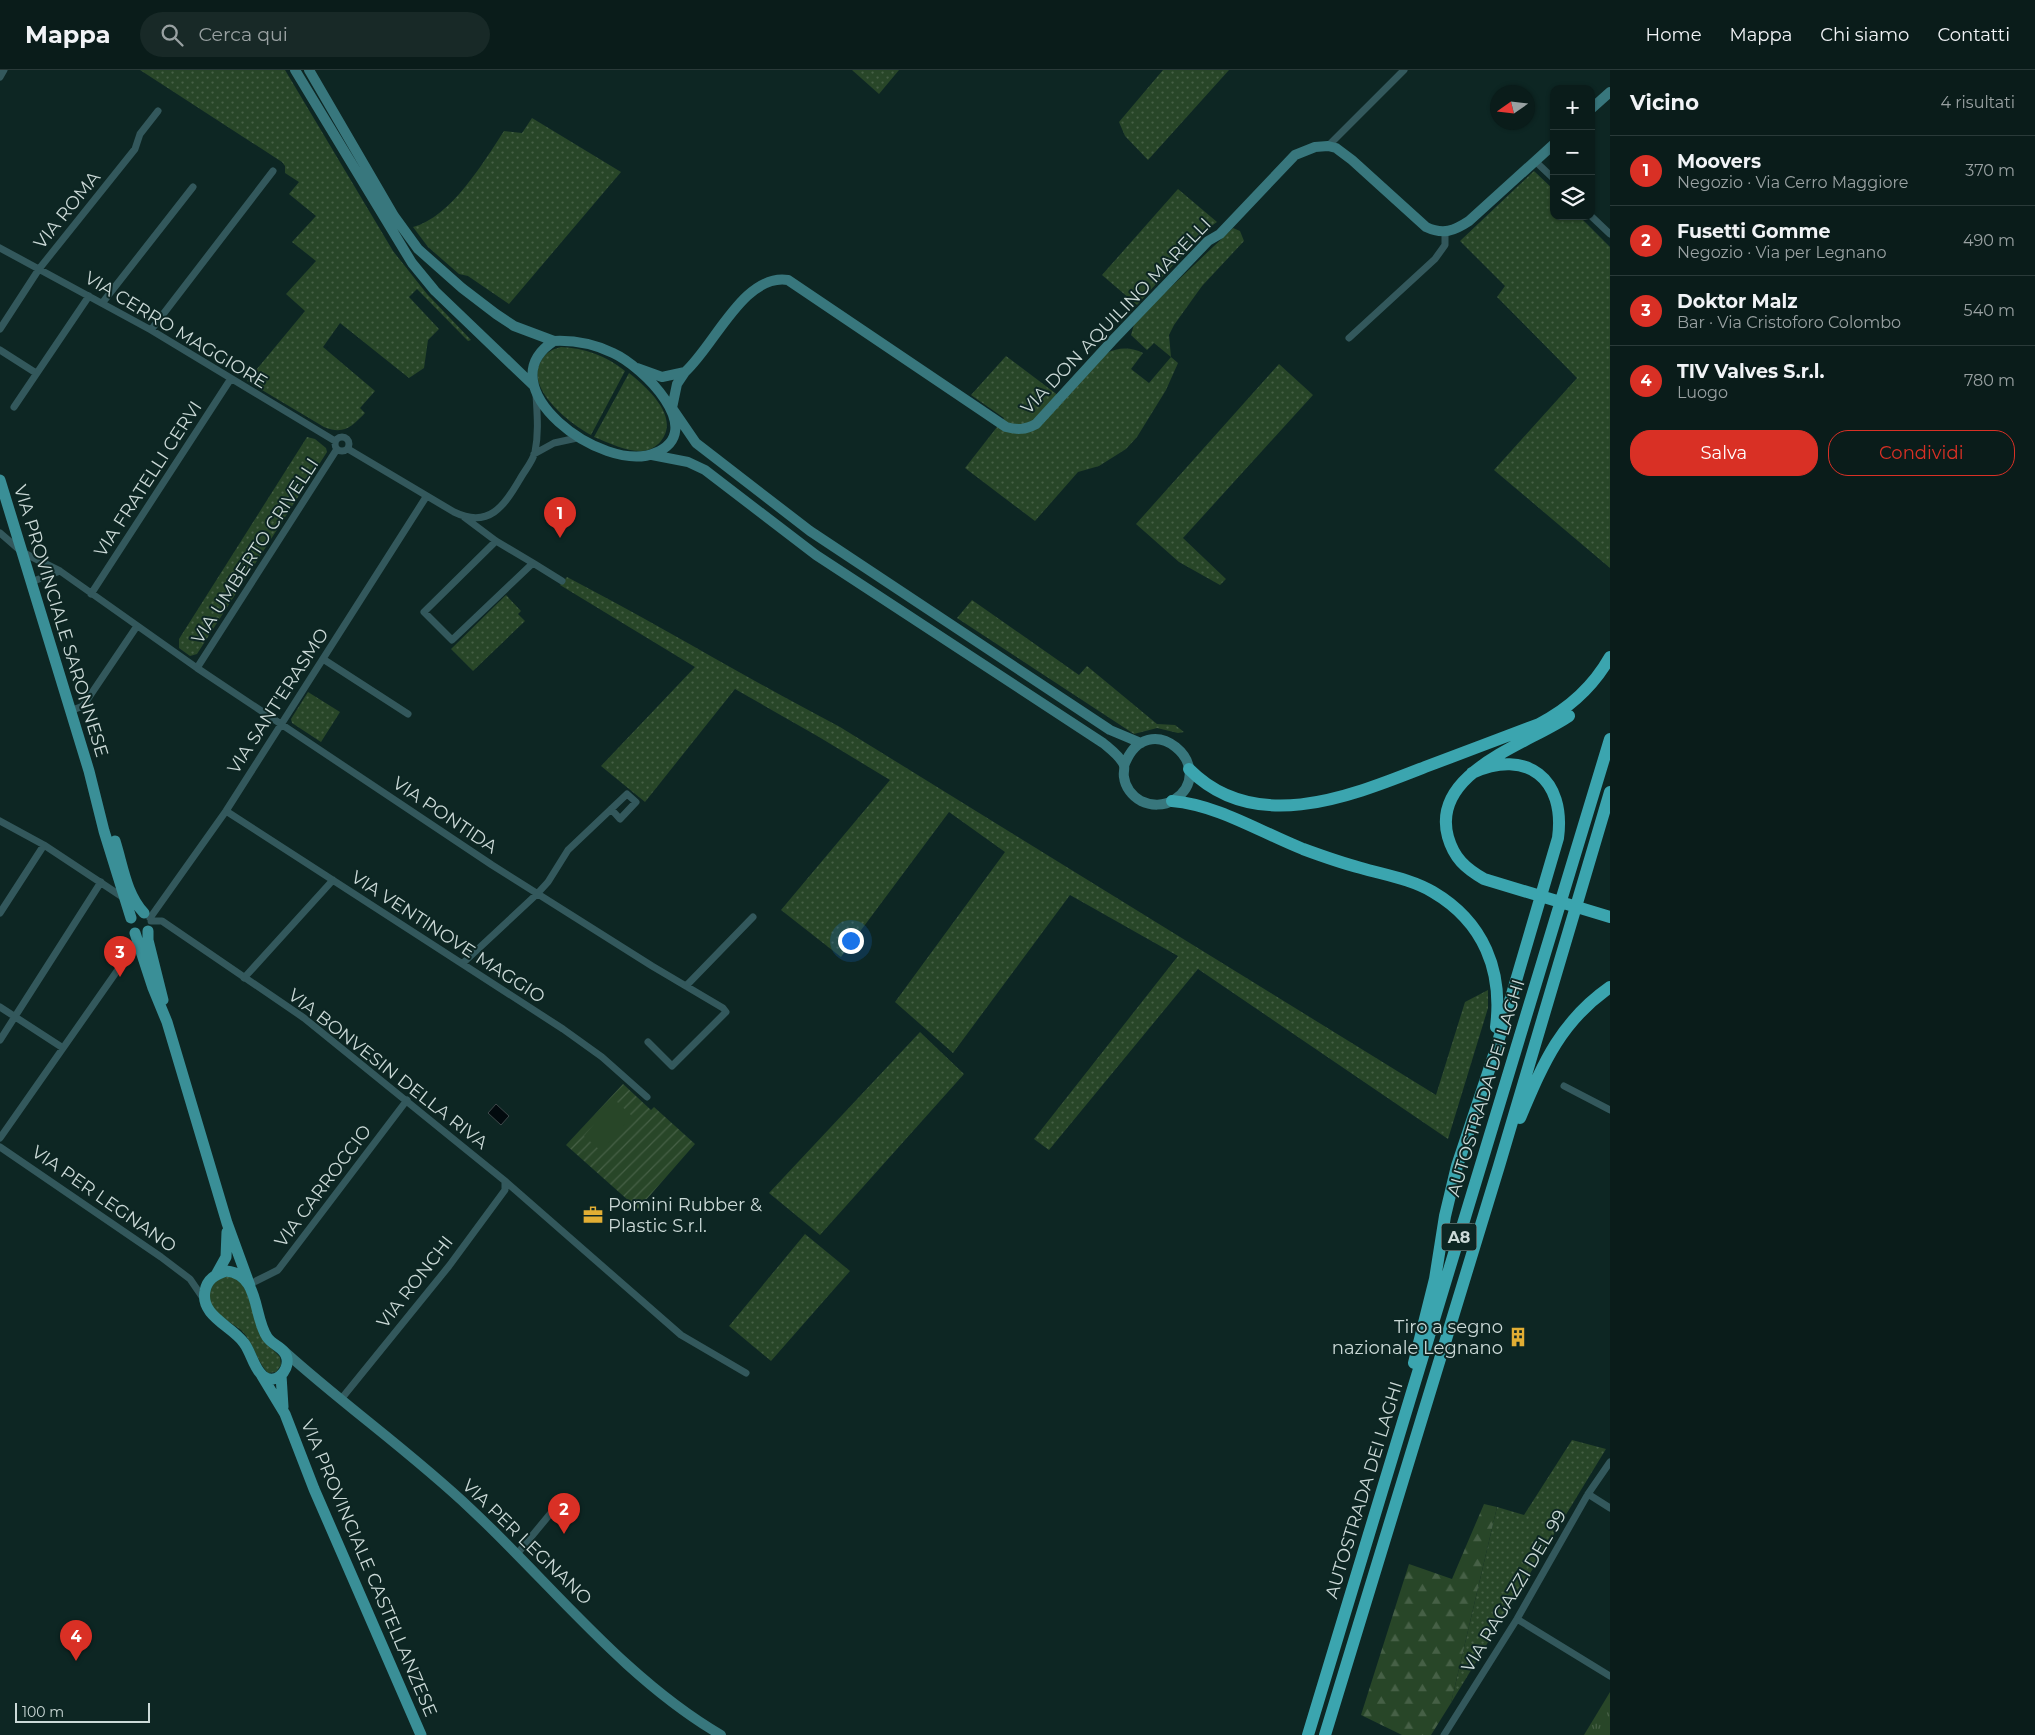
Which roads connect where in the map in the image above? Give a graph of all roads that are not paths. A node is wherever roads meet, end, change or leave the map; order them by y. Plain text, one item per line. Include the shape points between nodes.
1 (4, 70) edge
2 (295, 70) edge
3 (309, 70) edge
4 (1404, 70) edge
5 (0, 76) edge
6 (1610, 92) edge
7 (1595, 105) edge
8 (158, 111) dead end
9 (1328, 146) junction
10 (1550, 148) edge
11 (1535, 161) junction
12 (273, 171) dead end
13 (1550, 175) edge
14 (193, 187) dead end
15 (1595, 220) edge
16 (1445, 232) junction
17 (1610, 234) edge
18 (0, 248) edge
19 (39, 269) junction
20 (90, 296) junction
21 (103, 302) junction
22 (0, 329) edge
23 (151, 330) junction
24 (1349, 338) dead end
25 (554, 341) junction
26 (0, 350) edge
27 (637, 368) junction
28 (685, 372) junction
29 (36, 373) junction
30 (230, 380) junction
31 (535, 390) junction
32 (14, 407) dead end
33 (672, 408) junction
34 (579, 439) junction
35 (335, 441) junction
36 (337, 449) junction
37 (348, 449) junction
38 (534, 454) junction
39 (652, 455) junction
40 (0, 480) edge
41 (426, 497) junction
42 (464, 517) junction
43 (0, 533) edge
44 (496, 541) junction
45 (22, 552) junction
46 (533, 563) junction
47 (60, 572) junction
48 (31, 582) junction
49 (562, 582) dead end
50 (91, 594) junction
51 (136, 626) junction
52 (1610, 657) edge
53 (323, 659) junction
54 (197, 668) junction
55 (1610, 668) edge
56 (70, 711) junction
57 (408, 714) dead end
58 (281, 722) junction
59 (1610, 739) edge
60 (1140, 743) junction
61 (1124, 766) junction
62 (1189, 770) junction
63 (89, 771) junction
64 (1472, 773) junction
65 (1610, 792) edge
66 (1172, 801) junction
67 (611, 809) dead end
68 (226, 811) junction
69 (0, 821) edge
70 (44, 845) junction
71 (333, 880) junction
72 (101, 882) junction
73 (537, 894) junction
74 (124, 898) junction
75 (0, 913) edge
76 (754, 917) dead end
77 (1610, 917) edge
78 (131, 918) junction
79 (148, 921) junction
80 (136, 937) junction
81 (463, 963) junction
82 (244, 978) junction
83 (686, 986) junction
84 (1610, 987) edge
85 (0, 1007) edge
86 (15, 1017) junction
87 (167, 1022) junction
88 (0, 1040) edge
89 (648, 1042) dead end
90 (63, 1048) junction
91 (1564, 1086) dead end
92 (648, 1097) dead end
93 (408, 1100) junction
94 (1610, 1110) edge
95 (1474, 1114) junction
96 (0, 1138) edge
97 (0, 1147) edge
98 (1499, 1166) junction
99 (505, 1181) junction
100 (227, 1223) junction
101 (213, 1278) junction
102 (190, 1279) junction
103 (253, 1284) junction
104 (205, 1302) junction
105 (284, 1351) junction
106 (283, 1373) junction
107 (746, 1373) dead end
108 (309, 1374) junction
109 (262, 1376) junction
110 (342, 1398) junction
111 (284, 1414) junction
112 (1398, 1439) junction
113 (1610, 1462) edge
114 (1588, 1494) junction
115 (560, 1502) dead end
116 (1610, 1508) edge
117 (517, 1554) junction
118 (1517, 1619) junction
119 (1610, 1676) edge
120 (421, 1735) edge
121 (721, 1735) edge
122 (1308, 1735) edge
123 (1325, 1735) edge
124 (1444, 1735) edge

1 - 5 street
2 - 31 street via 412,263 435,291
3 - 25 street via 394,216 418,249 462,288 514,326
4 - 9 street
6 - 7 street
8 - 19 street, VIA ROMA via 140,134 135,149
9 - 16 street via 1352,160 1426,228
9 - 28 street, VIA DON AQUILINO MARELLI via 1308,149 1289,161 1030,428 1006,427 788,280 778,278 752,290
10 - 11 street
11 - 13 street
11 - 16 street via 1469,221
12 - 23 street
14 - 21 street
15 - 17 street
16 - 24 street via 1444,245 1435,259
18 - 19 street, VIA CERRO MAGGIORE
19 - 20 street, VIA CERRO MAGGIORE
19 - 22 street, VIA ROMA
20 - 21 street, VIA CERRO MAGGIORE
20 - 29 street
21 - 23 street, VIA CERRO MAGGIORE
23 - 30 street, VIA CERRO MAGGIORE
25 - 27 street via 578,341 614,353
25 - 31 street via 542,348 534,360 531,373
26 - 29 street
27 - 28 street via 662,377
27 - 33 street
28 - 33 street, VIA DON AQUILINO MARELLI via 677,384
29 - 32 street
30 - 35 street, VIA CERRO MAGGIORE
30 - 50 street, VIA FRATELLI CERVI
31 - 34 street via 550,412
31 - 38 street via 538,432
33 - 39 street via 674,435 671,442
33 - 60 street via 696,443 810,531 1110,730
34 - 38 street via 554,443
34 - 39 street via 620,454
35 - 36 street
35 - 37 street via 345,437 350,442
36 - 37 street
36 - 54 street, VIA UMBERTO CRIVELLI
37 - 41 street
38 - 42 street via 502,506 482,518
39 - 61 street via 688,462 705,470 816,555 1103,743
40 - 45 main road, VIA PROVINCIALE SARONNESE
41 - 42 street
41 - 53 street, VIA SANT'ERASMO
42 - 44 street
43 - 45 street, VIA PONTIDA
44 - 46 street
44 - 46 street via 424,612 452,640
45 - 47 street, VIA PONTIDA
45 - 48 main road, VIA PROVINCIALE SARONNESE
46 - 49 street
47 - 48 street
47 - 50 street, VIA PONTIDA
48 - 56 main road, VIA PROVINCIALE SARONNESE
50 - 51 street, VIA PONTIDA
51 - 54 street, VIA PONTIDA
51 - 56 street via 83,706
52 - 62 highway via 1586,690 1559,714 1352,795 1317,804 1257,804 1220,794
53 - 57 street
53 - 58 street, VIA SANT'ERASMO
54 - 58 street, VIA PONTIDA
55 - 64 highway via 1596,690 1575,712 1494,757
56 - 63 main road, VIA PROVINCIALE SARONNESE
58 - 68 street, VIA SANT'ERASMO
58 - 73 street, VIA PONTIDA
59 - 112 highway, AUTOSTRADA DEI LAGHI / A8
60 - 61 street via 1133,748
60 - 62 street via 1162,739 1172,743 1181,750
61 - 66 street via 1124,776 1133,796 1152,805
62 - 66 street via 1185,788
63 - 74 main road, VIA PROVINCIALE SARONNESE
63 - 79 main road, VIA PROVINCIALE SARONNESE via 130,892
64 - 77 highway via 1460,784 1450,801 1446,829 1458,860 1467,870 1484,879
64 - 95 highway via 1500,763 1534,770 1552,789 1559,806 1560,822 1558,838
65 - 98 highway, AUTOSTRADA DEI LAGHI / A8
66 - 95 highway via 1204,806 1312,852 1419,885 1433,892 1466,919 1481,939 1497,980 1496,1026
67 - 73 street via 568,850
68 - 71 street, VIA VENTINOVE MAGGIO
68 - 79 street, VIA SANT'ERASMO
69 - 70 street
70 - 72 street
70 - 75 street
71 - 81 street, VIA VENTINOVE MAGGIO
71 - 82 street
72 - 74 street
72 - 86 street
73 - 81 street
73 - 83 street, VIA PONTIDA
74 - 78 main road, VIA PROVINCIALE SARONNESE
76 - 83 street
78 - 79 main road via 135,914
78 - 80 main road, VIA PROVINCIALE SARONNESE via 130,926
79 - 80 main road via 142,934
79 - 82 street, VIA BONVESIN DELLA RIVA via 162,921
79 - 87 main road, VIA PROVINCIALE SARONNESE via 148,940
80 - 87 main road, VIA PROVINCIALE SARONNESE
80 - 90 street
81 - 92 street, VIA VENTINOVE MAGGIO via 584,1043
82 - 93 street, VIA BONVESIN DELLA RIVA via 304,1018
83 - 89 street, VIA PONTIDA via 726,1012 672,1066
84 - 98 highway via 1574,1019 1545,1058
85 - 86 street
86 - 88 street
86 - 90 street
87 - 100 main road, VIA PROVINCIALE SARONNESE
90 - 96 street
91 - 94 street
93 - 99 street, VIA BONVESIN DELLA RIVA
93 - 103 street, VIA CARROCCIO via 278,1270
95 - 112 highway via 1445,1216 1435,1280
97 - 102 street, VIA PER LEGNANO
98 - 123 highway, AUTOSTRADA DEI LAGHI / A8
99 - 107 street, VIA BONVESIN DELLA RIVA via 681,1335
99 - 110 street, VIA RONCHI via 505,1190 448,1267
100 - 101 main road, VIA PROVINCIALE SARONNESE via 226,1257
100 - 103 main road, VIA PROVINCIALE SARONNESE
101 - 102 street via 203,1282
101 - 103 main road via 232,1272
101 - 104 main road, VIA PROVINCIALE SARONNESE via 205,1290
102 - 104 street, VIA PER LEGNANO
103 - 105 main road, VIA PROVINCIALE SARONNESE via 267,1337
104 - 109 main road, VIA PROVINCIALE CASTELLANZESE via 212,1315 244,1342
105 - 106 main road, VIA PROVINCIALE CASTELLANZESE via 287,1358
105 - 108 street, VIA PER LEGNANO
106 - 108 street, VIA PER LEGNANO via 295,1368
106 - 109 main road via 269,1379
106 - 111 main road, VIA PROVINCIALE CASTELLANZESE
108 - 110 street, VIA PER LEGNANO
109 - 111 main road, VIA PROVINCIALE CASTELLANZESE
110 - 117 street, VIA PER LEGNANO via 472,1509
111 - 120 main road, VIA PROVINCIALE CASTELLANZESE
112 - 122 highway, AUTOSTRADA DEI LAGHI / A8
113 - 114 street, VIA RAGAZZI DEL 99
114 - 116 street
114 - 118 street, VIA RAGAZZI DEL 99
115 - 117 street
117 - 121 street, VIA PER LEGNANO via 644,1680
118 - 119 street
118 - 124 street, VIA RAGAZZI DEL 99

